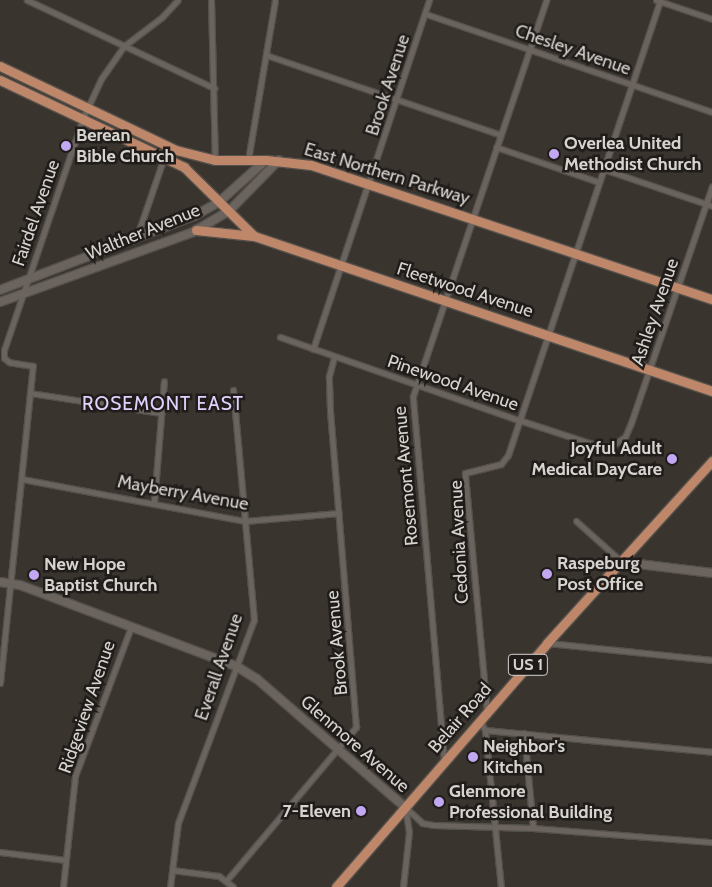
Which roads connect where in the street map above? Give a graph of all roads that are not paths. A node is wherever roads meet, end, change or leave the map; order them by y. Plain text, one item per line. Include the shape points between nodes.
1 (27, 0) edge
2 (178, 0) edge
3 (211, 0) edge
4 (275, 0) edge
5 (429, 0) edge
6 (546, 0) edge
7 (658, 1) edge
8 (426, 14) junction
9 (712, 20) edge
10 (124, 46) junction
11 (529, 50) junction
12 (266, 55) junction
13 (3, 67) edge
14 (0, 79) edge
15 (631, 85) junction
16 (214, 88) junction
17 (398, 100) junction
18 (88, 106) junction
19 (712, 112) edge
20 (83, 118) junction
21 (501, 135) junction
22 (168, 146) junction
23 (496, 147) junction
24 (164, 156) junction
25 (215, 160) junction
26 (248, 160) junction
27 (266, 160) junction
28 (279, 160) junction
29 (603, 169) junction
30 (598, 182) junction
31 (369, 183) junction
32 (712, 186) edge
33 (220, 202) junction
34 (706, 204) junction
35 (712, 206) edge
36 (229, 211) junction
37 (472, 218) junction
38 (138, 230) dead end
39 (196, 230) junction
40 (254, 236) junction
41 (574, 252) junction
42 (342, 266) junction
43 (28, 279) junction
44 (678, 288) junction
45 (0, 290) edge
46 (21, 294) junction
47 (712, 299) edge
48 (444, 301) junction
49 (0, 302) edge
50 (546, 334) junction
51 (280, 337) dead end
52 (313, 349) junction
53 (334, 357) junction
54 (650, 370) junction
55 (164, 381) dead end
56 (415, 385) junction
57 (233, 390) dead end
58 (712, 391) edge
59 (30, 393) junction
60 (160, 413) junction
61 (519, 420) junction
62 (619, 443) joint
63 (712, 461) edge
64 (22, 479) junction
65 (154, 502) junction
66 (339, 512) junction
67 (245, 521) junction
68 (576, 521) dead end
69 (622, 562) junction
70 (712, 573) edge
71 (0, 582) edge
72 (10, 583) junction
73 (131, 627) junction
74 (547, 642) junction
75 (712, 660) edge
76 (236, 666) junction
77 (0, 683) edge
78 (487, 712) junction
79 (480, 721) junction
80 (485, 730) junction
81 (524, 733) junction
82 (340, 750) junction
83 (712, 752) edge
84 (444, 761) junction
85 (405, 808) junction
86 (418, 820) junction
87 (408, 826) junction
88 (494, 826) junction
89 (533, 828) junction
90 (712, 842) edge
91 (0, 852) edge
92 (66, 860) junction
93 (172, 870) junction
94 (226, 881) junction
95 (63, 887) edge
96 (170, 887) edge
97 (233, 887) edge
98 (336, 887) edge
99 (404, 887) edge
100 (500, 887) edge

1 - 10 street
2 - 10 street, Fairdel Avenue via 158,21
3 - 16 street
4 - 12 street
5 - 8 street, Brook Avenue
6 - 11 street, Rosemont Avenue
7 - 9 street
7 - 15 street, Cedonia Avenue
8 - 11 street, Chesley Avenue
8 - 17 street, Brook Avenue
10 - 16 street
10 - 18 street, Fairdel Avenue via 106,70
11 - 15 street, Chesley Avenue
11 - 21 street, Rosemont Avenue
12 - 17 street
12 - 26 street
13 - 14 main road
13 - 18 main road, East Northern Parkway
14 - 20 main road
15 - 19 street, Chesley Avenue
15 - 29 street, Cedonia Avenue
16 - 25 street
17 - 21 street
17 - 31 street, Brook Avenue
18 - 20 street, Fairdel Avenue
18 - 22 main road, East Northern Parkway
20 - 24 main road
20 - 43 street, Fairdel Avenue
21 - 23 street, Rosemont Avenue
22 - 24 street
22 - 25 main road, East Northern Parkway
23 - 30 street
23 - 37 street, Rosemont Avenue
24 - 33 main road via 184,167
24 - 38 street
25 - 26 main road, East Northern Parkway
26 - 27 main road, East Northern Parkway
27 - 28 main road, East Northern Parkway
27 - 33 main road, Walther Avenue
28 - 31 main road, East Northern Parkway via 311,165
28 - 36 main road, Walther Avenue
29 - 30 street, Cedonia Avenue
29 - 34 street
30 - 41 street, Cedonia Avenue
31 - 37 main road, East Northern Parkway
31 - 42 street, Brook Avenue
32 - 34 street, Ashley Avenue
33 - 36 main road, Fleetwood Avenue
33 - 43 main road, Walther Avenue via 176,224
34 - 35 street
34 - 44 street, Ashley Avenue
36 - 39 main road, Walther Avenue
36 - 40 main road, Fleetwood Avenue
37 - 41 main road, East Northern Parkway
37 - 48 street, Rosemont Avenue
39 - 40 main road
39 - 46 main road, Walther Avenue
40 - 42 main road, Fleetwood Avenue
41 - 44 main road, East Northern Parkway
41 - 50 street, Cedonia Avenue
42 - 48 main road, Fleetwood Avenue
42 - 52 street, Brook Avenue
43 - 45 main road, Walther Avenue
43 - 46 street, Fairdel Avenue
44 - 47 main road, East Northern Parkway
44 - 54 street, Ashley Avenue
46 - 49 main road, Walther Avenue
46 - 59 street, Fairdel Avenue via 4,358 9,362 33,366
48 - 50 main road, Fleetwood Avenue
48 - 56 street, Rosemont Avenue
50 - 54 main road, Fleetwood Avenue
50 - 61 street, Cedonia Avenue
51 - 52 street, Pinewood Avenue
52 - 53 street, Pinewood Avenue
53 - 56 street, Pinewood Avenue
53 - 66 street, Brook Avenue via 329,388
54 - 58 main road, Fleetwood Avenue
54 - 62 street, Ashley Avenue via 628,432
55 - 60 street
56 - 61 street, Pinewood Avenue
56 - 84 street, Rosemont Avenue via 412,396
57 - 67 street, Everall Avenue
59 - 60 street
59 - 64 street, Fairdel Avenue
60 - 65 street
61 - 62 street, Pinewood Avenue via 596,445
61 - 78 street, Cedonia Avenue via 505,461 465,473
63 - 69 main road, Belair Road / US 1
64 - 65 street, Mayberry Avenue
64 - 72 street, Fairdel Avenue
65 - 67 street, Mayberry Avenue
66 - 67 street, Mayberry Avenue
66 - 82 street, Brook Avenue via 357,722
67 - 76 street, Everall Avenue via 254,620
68 - 69 street
69 - 70 main road
69 - 74 main road, Belair Road / US 1
71 - 72 main road, Glenmore Avenue
72 - 73 main road, Glenmore Avenue
72 - 77 street, Fairdel Avenue
73 - 76 main road, Glenmore Avenue
73 - 92 street, Ridgeview Avenue via 75,776
74 - 75 street
74 - 78 main road, Belair Road / US 1
76 - 82 main road, Glenmore Avenue via 258,679
76 - 93 street, Everall Avenue via 178,823
78 - 79 main road, Belair Road / US 1
79 - 80 street
79 - 84 main road, Belair Road / US 1
80 - 81 street
80 - 88 street
81 - 83 street
81 - 89 street
82 - 85 main road, Glenmore Avenue
82 - 94 street, Brook Avenue
84 - 85 main road, Belair Road / US 1
85 - 86 street, Glenmore Avenue
85 - 87 street
85 - 98 main road, Belair Road / US 1
86 - 87 street
86 - 88 street, Glenmore Avenue via 441,826
87 - 99 street
88 - 89 street, Glenmore Avenue
88 - 100 street
89 - 90 street, Glenmore Avenue
91 - 92 street
92 - 95 street, Ridgeview Avenue
93 - 94 street via 215,876
93 - 96 street, Everall Avenue
94 - 97 street

